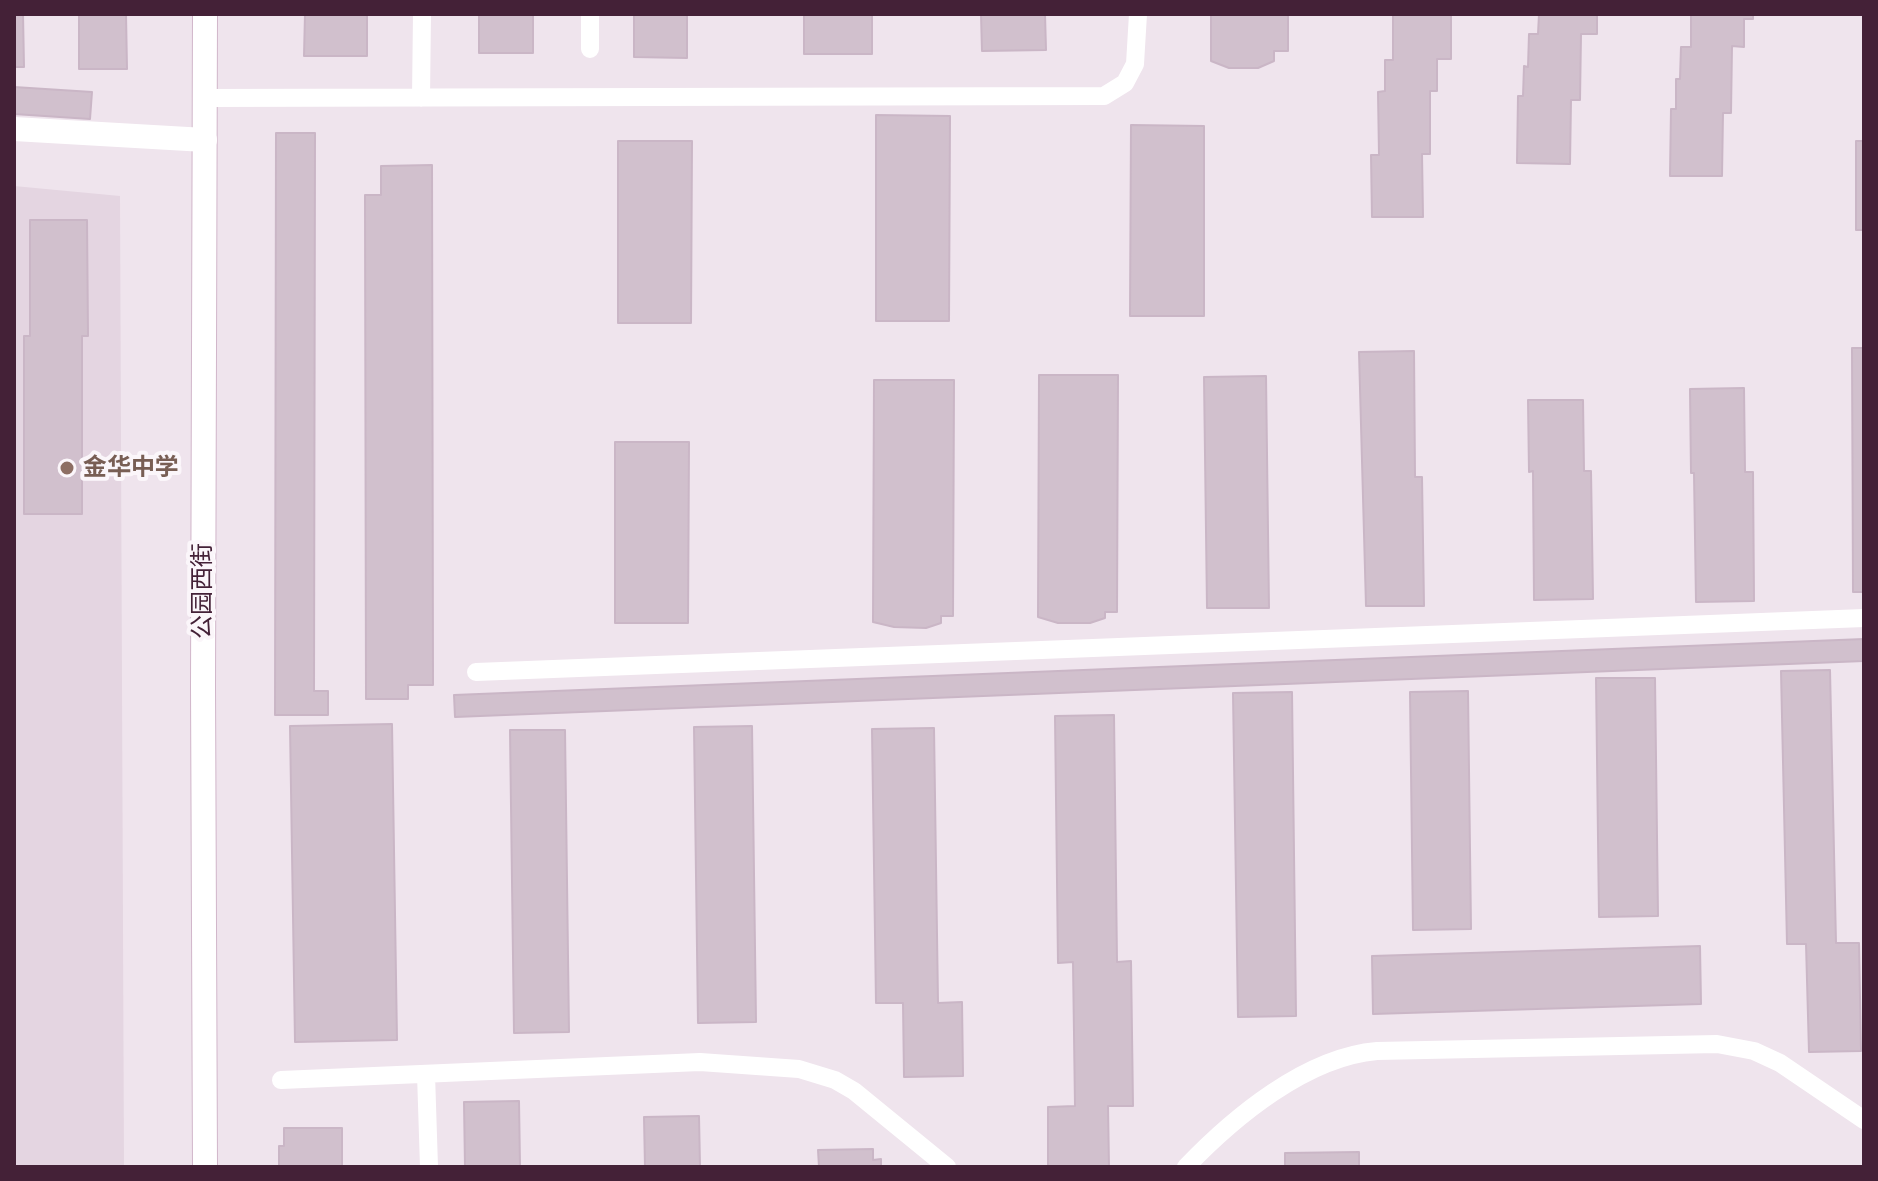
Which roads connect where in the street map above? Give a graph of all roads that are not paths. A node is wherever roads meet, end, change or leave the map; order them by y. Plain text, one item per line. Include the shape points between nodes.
1 (205, 14) edge
2 (422, 14) edge
3 (590, 14) edge
4 (1138, 14) edge
5 (590, 49) dead end
6 (205, 98) junction
7 (421, 98) junction
8 (14, 129) edge
9 (205, 140) junction
10 (1864, 618) edge
11 (476, 672) dead end
12 (426, 1074) junction
13 (281, 1080) dead end
14 (1864, 1120) edge
15 (205, 1167) edge
16 (429, 1167) edge
17 (947, 1167) edge
18 (1186, 1167) edge

1 - 6 street, 公园西街
2 - 7 lane
3 - 5 lane
4 - 7 lane via 1135,64 1125,83 1104,96
6 - 7 lane
6 - 9 street, 公园西街
8 - 9 street
9 - 15 street, 公园西街
10 - 11 lane
12 - 13 lane
12 - 16 lane
12 - 17 lane via 700,1062 799,1069 854,1091
14 - 18 lane via 1780,1063 1717,1044 1377,1051 1357,1053 1279,1087

